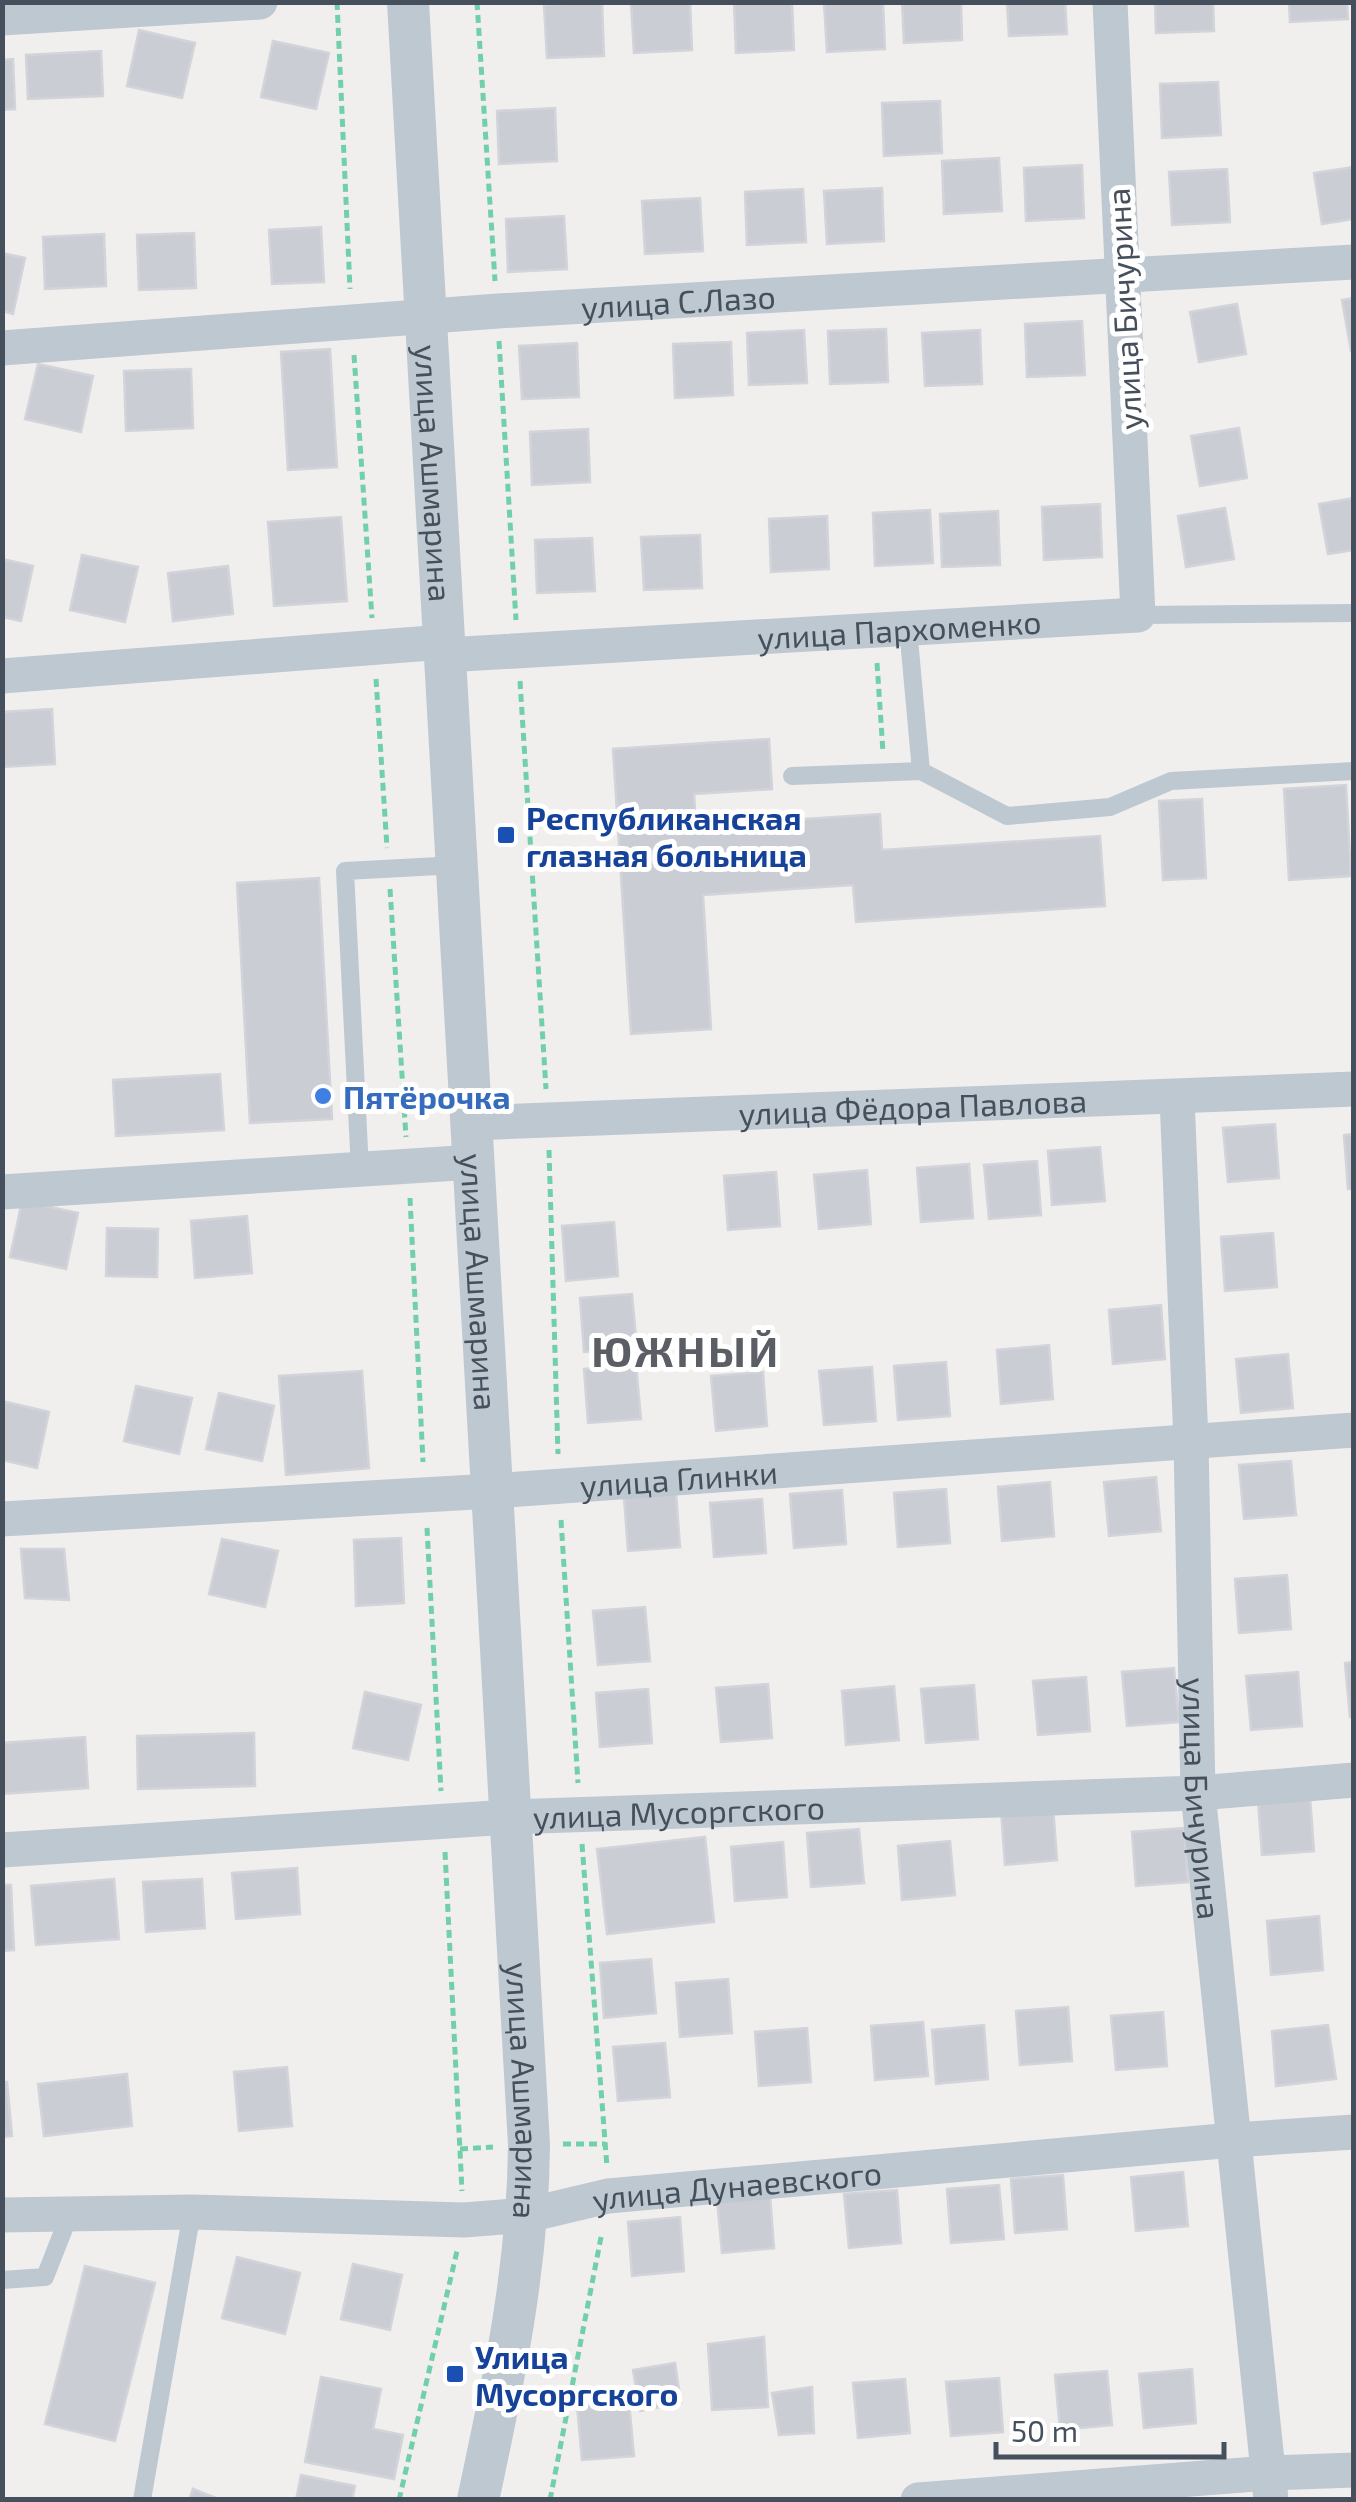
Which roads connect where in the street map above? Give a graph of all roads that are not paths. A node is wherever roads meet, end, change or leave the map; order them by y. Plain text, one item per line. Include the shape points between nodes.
1 (260, 2) edge
2 (408, 2) edge
3 (1110, 2) edge
4 (2, 18) edge
5 (1354, 262) edge
6 (1120, 274) junction
7 (426, 316) junction
8 (2, 348) edge
9 (1354, 613) edge
10 (1138, 615) junction
11 (891, 629) junction
12 (444, 648) junction
13 (2, 676) edge
14 (920, 770) junction
15 (1354, 772) edge
16 (792, 776) dead end
17 (458, 865) junction
18 (1354, 1089) edge
19 (1177, 1097) junction
20 (472, 1142) junction
21 (360, 1170) junction
22 (2, 1192) edge
23 (1354, 1430) edge
24 (1191, 1442) junction
25 (492, 1491) junction
26 (2, 1519) edge
27 (1354, 1780) edge
28 (1198, 1793) junction
29 (510, 1817) junction
30 (2, 1850) edge
31 (1354, 2132) edge
32 (1233, 2140) junction
33 (192, 2212) junction
34 (2, 2215) edge
35 (68, 2216) junction
36 (528, 2216) junction
37 (2, 2280) edge
38 (1354, 2470) edge
39 (1270, 2486) edge
40 (142, 2500) edge
41 (478, 2500) edge
42 (918, 2500) edge

1 - 4 street
2 - 7 street, улица Ашмарина
3 - 6 street, улица Бичурина
5 - 6 street, улица С.Лазо
6 - 7 street, улица С.Лазо
6 - 10 street, улица Бичурина
7 - 8 street, улица С.Лазо
7 - 12 street, улица Ашмарина
9 - 10 lane, улица Пархоменко
10 - 11 street, улица Пархоменко
11 - 12 street, улица Пархоменко via 518,650
11 - 14 lane
12 - 13 street, улица Пархоменко
12 - 17 street, улица Ашмарина
14 - 15 lane via 1007,816 1110,807 1171,781
14 - 16 lane
17 - 20 street, улица Ашмарина
17 - 21 lane via 345,871
18 - 19 street, улица Фёдора Павлова
19 - 20 street, улица Фёдора Павлова via 548,1117
19 - 24 street, улица Бичурина
20 - 21 street, улица Фёдора Павлова via 408,1168
20 - 25 street, улица Ашмарина
21 - 22 street, улица Фёдора Павлова
23 - 24 street, улица Глинки
24 - 25 street, улица Глинки
24 - 28 street, улица Бичурина
25 - 26 street, улица Глинки
25 - 29 street, улица Ашмарина
27 - 28 street, улица Мусоргского
28 - 29 street, улица Мусоргского
28 - 32 street, улица Бичурина
29 - 30 street, улица Мусоргского
29 - 36 street, улица Ашмарина
31 - 32 street, улица Дунаевского
32 - 36 street, улица Дунаевского via 608,2196
32 - 39 street, улица Бичурина
33 - 35 street, улица Дунаевского
33 - 36 street, улица Дунаевского
33 - 40 lane
34 - 35 street, улица Дунаевского
35 - 37 lane via 45,2278
36 - 41 street, улица Ашмарина
38 - 39 street
39 - 42 street

